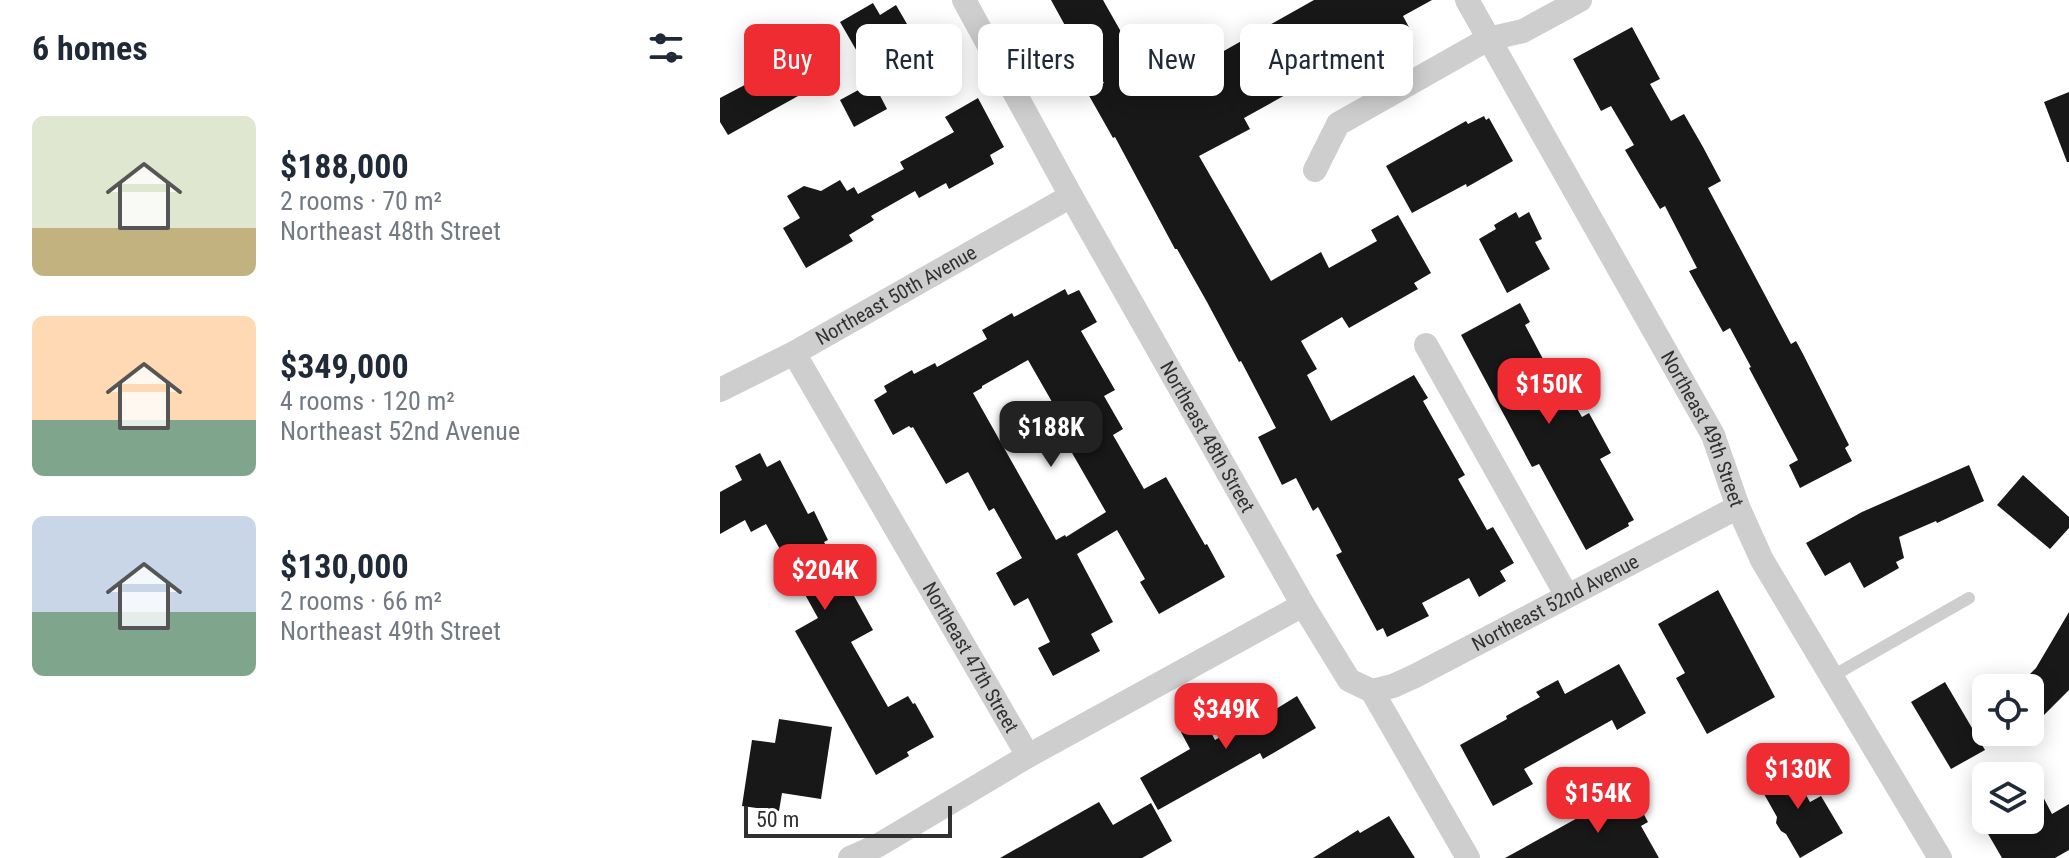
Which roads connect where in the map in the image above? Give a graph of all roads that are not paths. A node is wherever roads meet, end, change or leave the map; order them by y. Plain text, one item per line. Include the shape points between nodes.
1 (964, 0) edge
2 (1467, 0) edge
3 (1580, 0) edge
4 (1488, 39) junction
5 (1315, 170) dead end
6 (1071, 196) junction
7 (1426, 345) dead end
8 (794, 353) junction
9 (720, 390) edge
10 (1738, 507) junction
11 (1567, 596) junction
12 (1969, 598) dead end
13 (1303, 605) junction
14 (1831, 677) junction
15 (1372, 691) junction
16 (1028, 756) junction
17 (850, 858) edge
18 (1468, 858) edge
19 (1940, 858) edge

1 - 6 street, Northeast 48th Street
2 - 4 street, Northeast 49th Street
3 - 4 street via 1523,31
4 - 5 street via 1338,124
4 - 10 street, Northeast 49th Street via 1713,435
6 - 8 street, Northeast 50th Avenue
6 - 13 street, Northeast 48th Street
7 - 11 street
8 - 9 street, Northeast 50th Avenue
8 - 16 street, Northeast 47th Street
10 - 11 street, Northeast 52nd Avenue
10 - 14 street, Northeast 49th Street via 1762,560
11 - 15 street, Northeast 52nd Avenue via 1415,676
12 - 14 lane
13 - 15 street, Northeast 48th Street via 1349,680
13 - 16 street
14 - 19 street, Northeast 49th Street
15 - 18 street, Northeast 48th Street
16 - 17 street

